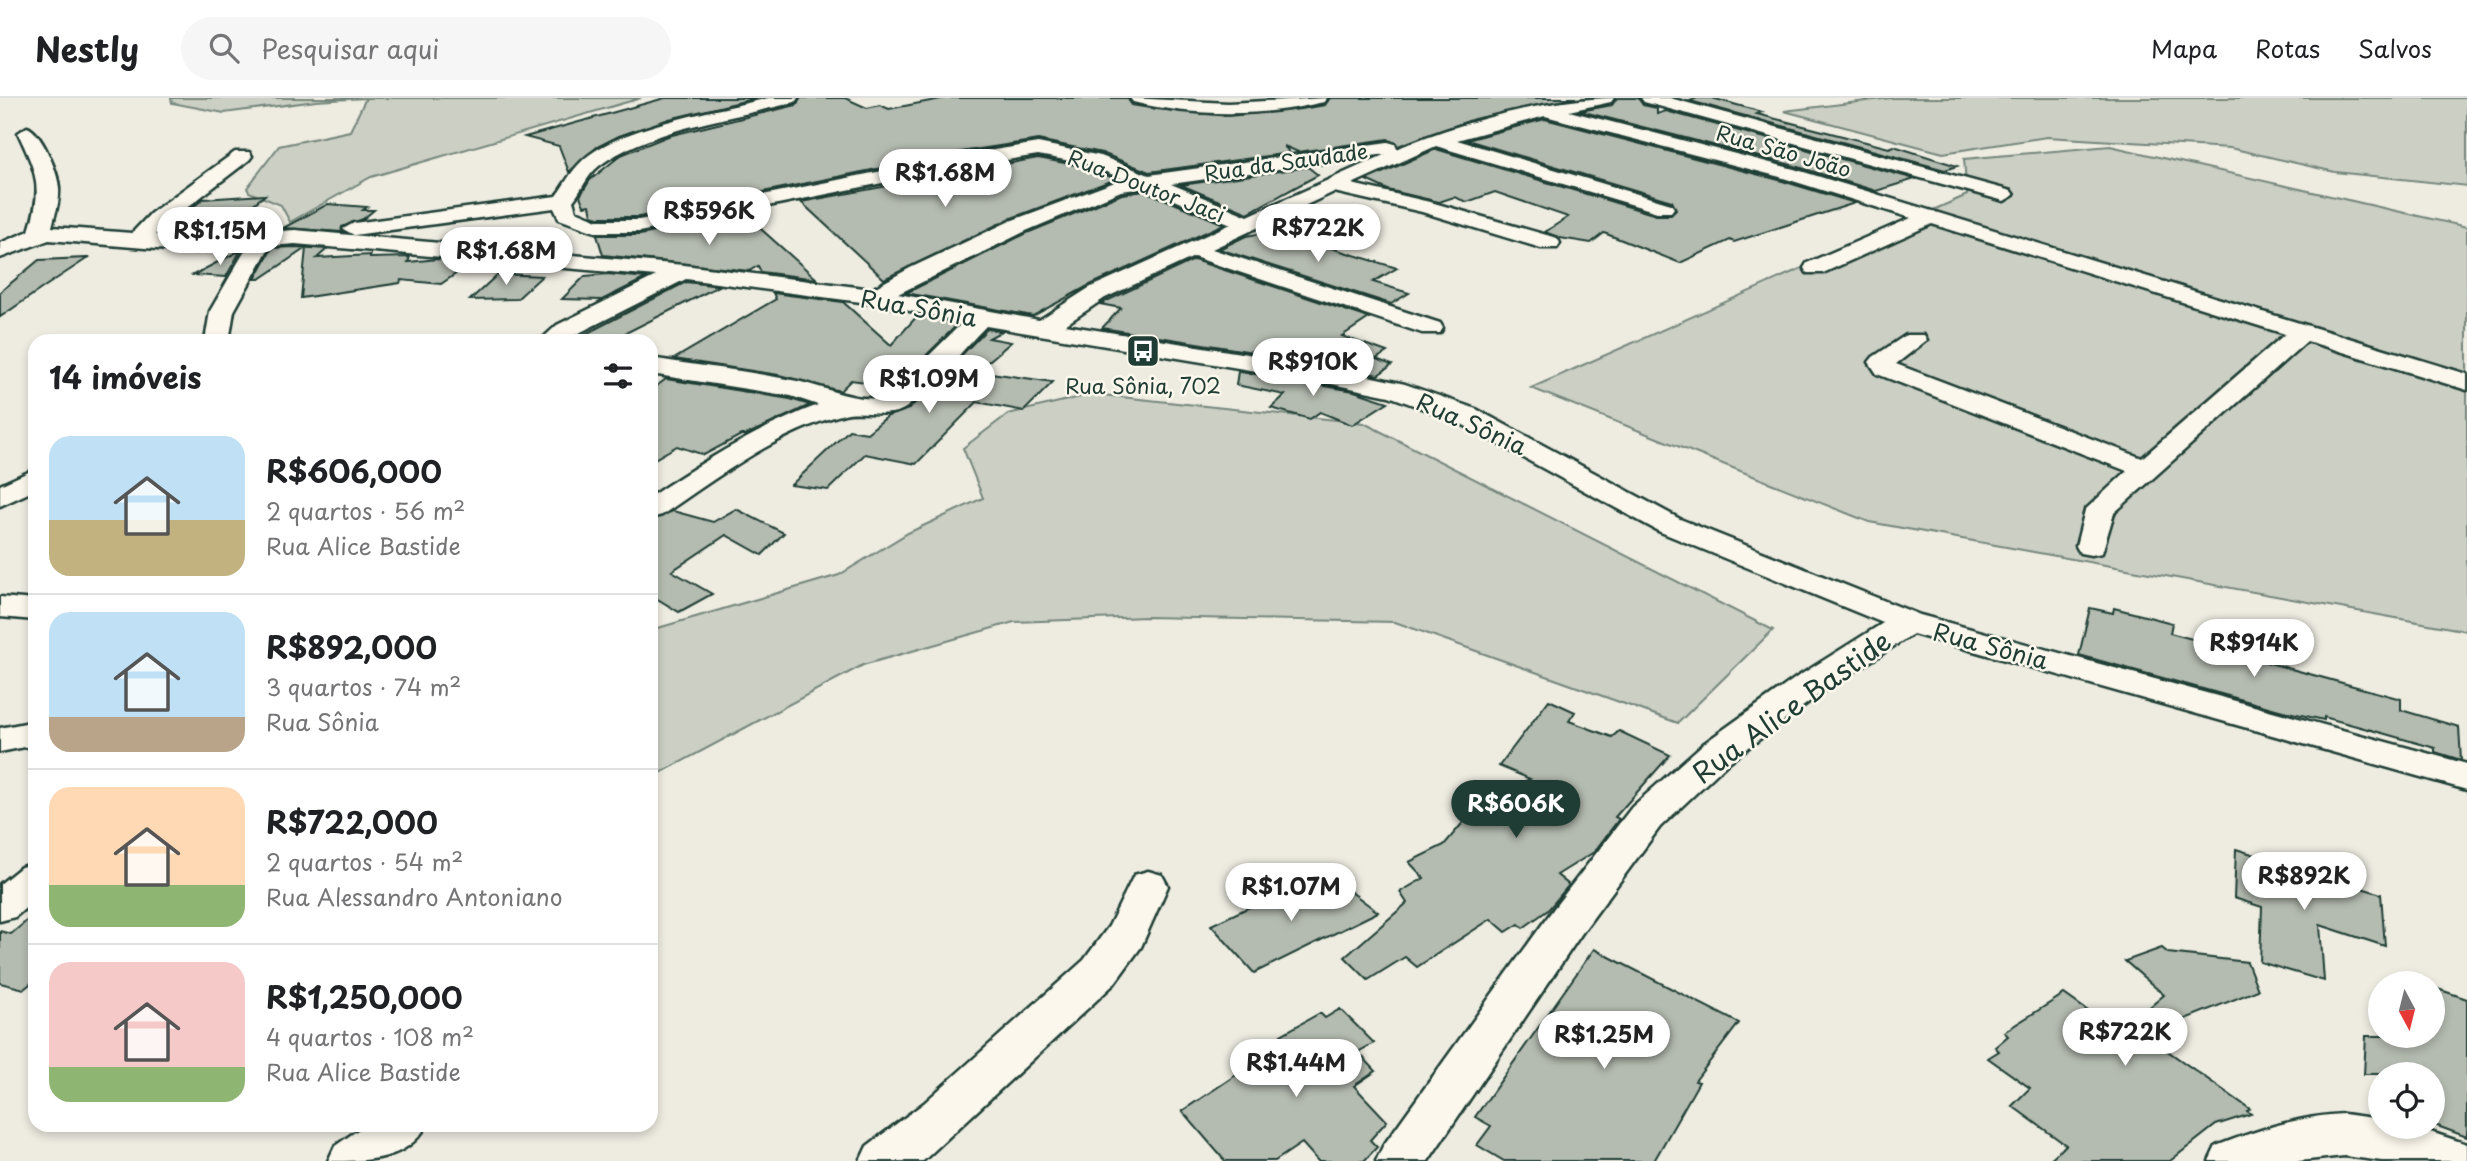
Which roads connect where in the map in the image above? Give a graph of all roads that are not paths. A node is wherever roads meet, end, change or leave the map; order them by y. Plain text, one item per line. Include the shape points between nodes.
1 (789, 98) edge
2 (1139, 98) edge
3 (1318, 98) edge
4 (1605, 98) edge
5 (1650, 98) edge
6 (1545, 110) junction
7 (27, 133) dead end
8 (1433, 141) junction
9 (242, 156) dead end
10 (1141, 180) junction
11 (1329, 185) junction
12 (2004, 194) dead end
13 (563, 201) junction
14 (1664, 208) dead end
15 (1928, 218) junction
16 (1247, 223) junction
17 (39, 234) junction
18 (295, 237) junction
19 (136, 242) junction
20 (260, 242) junction
21 (1549, 243) dead end
22 (1191, 249) junction
23 (0, 251) edge
24 (1815, 268) dead end
25 (684, 272) junction
26 (876, 297) junction
27 (980, 318) junction
28 (1044, 328) junction
29 (1431, 328) dead end
30 (2302, 332) junction
31 (218, 334) edge
32 (560, 334) edge
33 (1915, 340) dead end
34 (658, 367) edge
35 (2467, 382) edge
36 (844, 405) junction
37 (2146, 470) junction
38 (28, 482) edge
39 (0, 497) edge
40 (658, 504) edge
41 (2091, 546) dead end
42 (0, 607) edge
43 (28, 609) edge
44 (1908, 622) junction
45 (28, 734) edge
46 (0, 740) edge
47 (2467, 777) edge
48 (28, 884) edge
49 (1148, 886) dead end
50 (0, 906) edge
51 (392, 1132) edge
52 (352, 1161) edge
53 (884, 1161) edge
54 (1400, 1161) edge
55 (2233, 1161) edge
56 (2455, 1161) edge

1 - 13 street via 606,153 586,167
2 - 3 street via 1216,110
4 - 6 street
5 - 12 street
6 - 8 street
6 - 15 street, Rua São João via 1787,173
7 - 17 street via 51,184
8 - 10 street, Rua da Saudade
8 - 11 street
8 - 14 street
9 - 19 street via 159,218
10 - 13 street, Rua Doutor Jaci via 1075,155 1038,149 639,226 585,224 566,215
10 - 16 street, Rua Doutor Jaci
10 - 26 street, Rua da Saudade via 1052,211
11 - 16 street
11 - 21 street via 1427,207
13 - 18 street
15 - 24 street
15 - 30 street, Rua São João
16 - 22 street
17 - 19 street, Rua Sônia
17 - 23 street
18 - 20 street, Rua Sônia
18 - 25 street, Rua Sônia
19 - 20 street, Rua Sônia
20 - 31 street via 223,306
22 - 28 street via 1097,293
22 - 29 street
25 - 26 street, Rua Sônia
25 - 32 street
26 - 27 street, Rua Sônia
27 - 28 street, Rua Sônia
27 - 36 street via 904,399 886,406
28 - 44 street, Rua Sônia via 1396,390 1466,415 1670,525
30 - 35 street, Rua São João
30 - 37 street
33 - 37 street via 1882,362 1886,369
34 - 36 street via 796,389
36 - 40 street via 755,441
37 - 41 street via 2100,510
38 - 39 street
42 - 43 street
44 - 47 street, Rua Sônia
44 - 54 street, Rua Alice Bastide via 1809,685 1716,753 1646,817
45 - 46 street
48 - 50 street
49 - 53 street via 1130,928 1110,960 1088,983 971,1090
51 - 52 street
55 - 56 street via 2282,1142 2333,1133 2376,1136

